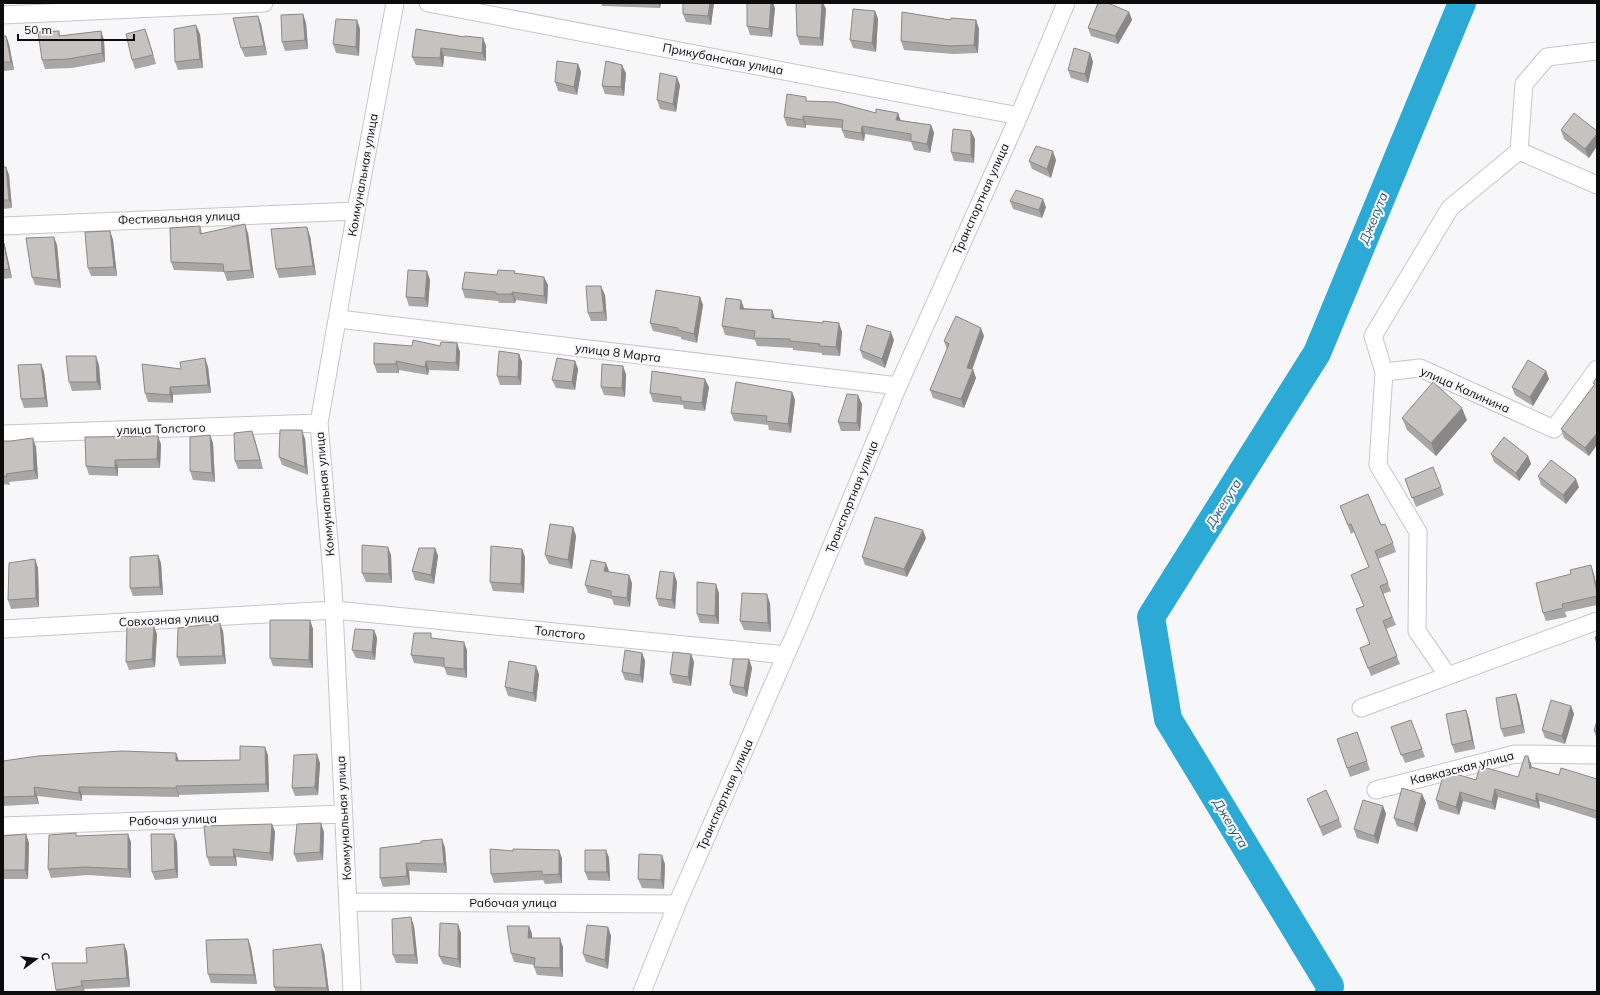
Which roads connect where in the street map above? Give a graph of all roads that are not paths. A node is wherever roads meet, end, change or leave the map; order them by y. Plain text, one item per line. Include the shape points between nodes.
1 (264, 3) edge
2 (395, 3) edge
3 (428, 3) edge
4 (1066, 3) edge
5 (3, 15) edge
6 (1597, 51) edge
7 (1018, 116) junction
8 (1519, 151) junction
9 (1597, 185) edge
10 (356, 211) junction
11 (3, 226) edge
12 (339, 319) junction
13 (1597, 369) edge
14 (1384, 372) junction
15 (898, 386) junction
16 (319, 423) junction
17 (3, 434) edge
18 (335, 610) junction
19 (1597, 621) edge
20 (3, 629) edge
21 (786, 655) junction
22 (1448, 676) junction
23 (1360, 708) dead end
24 (1597, 755) edge
25 (1376, 790) dead end
26 (344, 814) junction
27 (3, 826) edge
28 (348, 902) junction
29 (677, 904) junction
30 (352, 992) edge
31 (642, 992) edge

1 - 5 street
2 - 10 street, Коммунальная улица
3 - 7 street, Прикубанская улица
4 - 7 street, Транспортная улица
6 - 8 street via 1547,57 1524,84
7 - 15 street, Транспортная улица
8 - 9 street
8 - 14 street via 1450,208 1374,336
10 - 11 street, Фестивальная улица
10 - 12 street, Коммунальная улица
12 - 15 street, улица 8 Марта
12 - 16 street, Коммунальная улица
13 - 14 street, улица Калинина via 1554,429 1420,368
14 - 22 street via 1378,465 1418,532 1417,631
15 - 21 street, Транспортная улица
16 - 17 street, улица Толстого
16 - 18 street, Коммунальная улица
18 - 20 street, Совхозная улица
18 - 21 street, Толстого
18 - 26 street, Коммунальная улица
19 - 22 street
21 - 29 street, Транспортная улица
22 - 23 street
24 - 25 street, Кавказская улица via 1515,754
26 - 27 street, Рабочая улица
26 - 28 street, Коммунальная улица
28 - 29 street, Рабочая улица
28 - 30 street, Коммунальная улица
29 - 31 street, Транспортная улица

